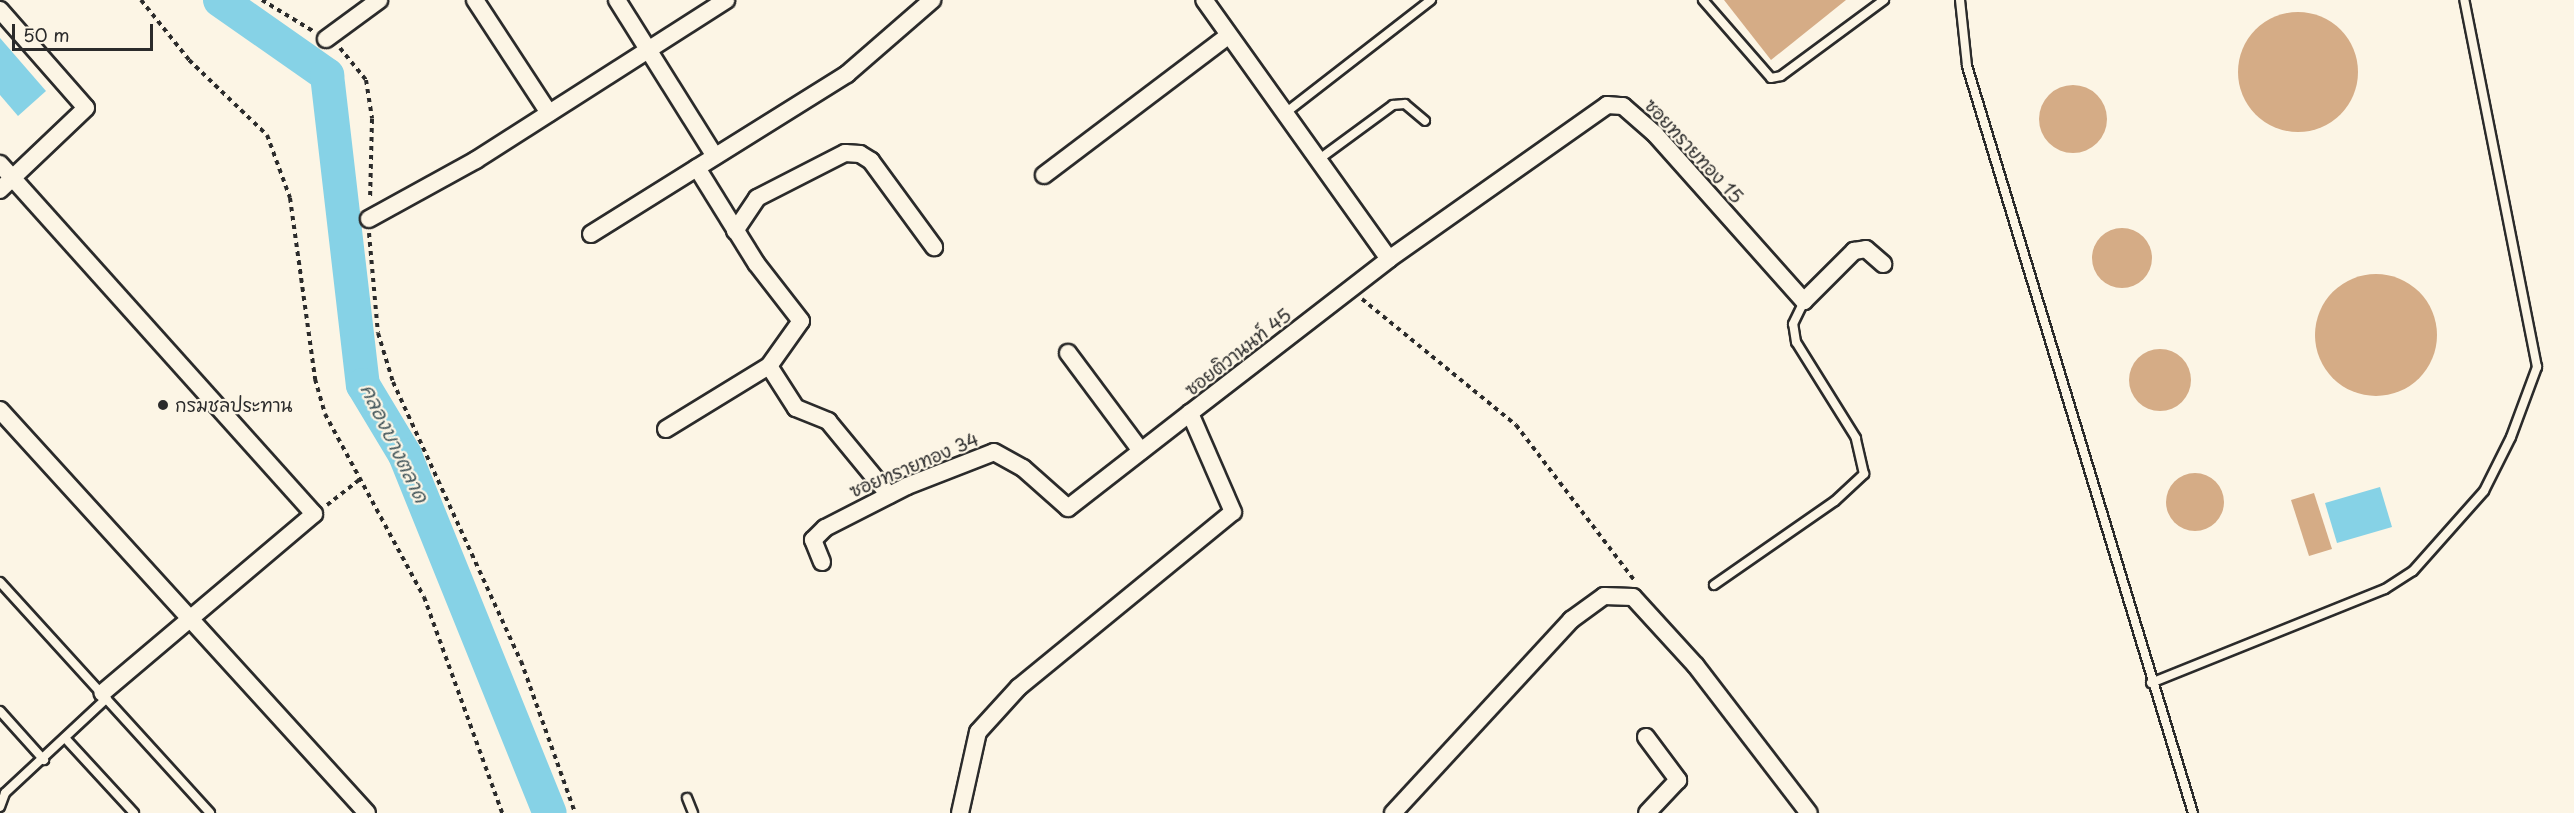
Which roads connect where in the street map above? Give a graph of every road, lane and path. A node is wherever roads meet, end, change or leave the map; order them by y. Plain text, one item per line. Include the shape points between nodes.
1 (141, 0) edge
2 (262, 0) edge
3 (379, 0) edge
4 (475, 0) edge
5 (617, 0) edge
6 (726, 0) edge
7 (932, 0) edge
8 (1204, 0) edge
9 (1431, 0) edge
10 (1703, 0) edge
11 (1884, 0) edge
12 (1960, 0) edge
13 (2464, 0) edge
14 (0, 10) edge
15 (1228, 36) junction
16 (326, 39) junction
17 (648, 51) junction
18 (549, 113) junction
19 (1284, 114) junction
20 (1425, 121) dead end
21 (715, 156) junction
22 (1318, 160) junction
23 (0, 164) edge
24 (697, 168) junction
25 (1044, 176) dead end
26 (13, 178) junction
27 (0, 190) edge
28 (369, 219) junction
29 (735, 231) junction
30 (591, 234) dead end
31 (934, 247) dead end
32 (1389, 259) junction
33 (1883, 264) dead end
34 (1353, 286) junction
35 (1804, 301) junction
36 (1068, 353) dead end
37 (769, 366) junction
38 (0, 410) edge
39 (1190, 413) junction
40 (666, 429) dead end
41 (1141, 451) junction
42 (359, 480) junction
43 (889, 495) junction
44 (314, 514) junction
45 (822, 562) dead end
46 (0, 582) edge
47 (1714, 585) dead end
48 (1641, 587) dead end
49 (187, 618) junction
50 (2151, 683) junction
51 (104, 696) junction
52 (0, 711) edge
53 (1647, 737) dead end
54 (65, 738) junction
55 (44, 760) junction
56 (687, 798) dead end
57 (0, 807) edge
58 (134, 813) edge
59 (210, 813) edge
60 (367, 813) edge
61 (502, 813) edge
62 (575, 813) edge
63 (693, 813) edge
64 (960, 813) edge
65 (1393, 813) edge
66 (1647, 813) edge
67 (1809, 813) edge
68 (2193, 813) edge

1 - 42 path via 189,60 267,135 290,198 315,380 325,414
2 - 16 path
3 - 16 street
4 - 18 street
5 - 17 street
6 - 17 street
7 - 21 street via 847,74
8 - 15 street
9 - 19 lane
10 - 11 lane via 1771,78 1781,76
12 - 50 lane via 1967,66
13 - 50 lane via 2538,367 2511,437 2484,491 2414,571 2385,589
14 - 26 street via 86,108
15 - 19 street
15 - 25 street
16 - 28 path via 352,57 366,80 372,119
17 - 18 street
17 - 21 street
18 - 28 street
19 - 22 street
20 - 22 lane via 1405,104 1393,105
21 - 24 street
22 - 32 street
23 - 26 street
24 - 29 street
24 - 30 street
26 - 27 street
26 - 44 street
28 - 62 path via 378,333 393,382 521,661
29 - 31 street via 757,198 845,153 860,154 871,161
29 - 37 street via 801,321
32 - 34 street, ซอยติวานนท์ 45
32 - 35 street, ซอยทรายทอง 15 via 1595,109 1623,106 1655,134
33 - 35 street via 1866,249 1854,251
34 - 39 street, ซอยติวานนท์ 45
34 - 48 path via 1370,310 1516,425
35 - 47 lane via 1793,324 1796,342 1856,438 1864,474 1835,501
36 - 41 street
37 - 40 street
37 - 43 street via 796,408 828,421
38 - 49 street
39 - 41 street, ซอยทรายทอง 34
39 - 64 street, ซอยติวานนท์ 45 via 1233,512 1018,687 978,732
41 - 43 street, ซอยทรายทอง 34 via 1068,508 1023,468 994,452
42 - 44 path
42 - 61 path via 424,597
43 - 45 street, ซอยทรายทอง 34 via 825,528 813,540
44 - 49 street
46 - 51 lane
49 - 51 street
49 - 60 street
50 - 68 lane
51 - 54 lane
51 - 59 lane
52 - 55 lane
53 - 66 street via 1678,780
54 - 55 lane
54 - 58 lane
55 - 57 lane via 5,793
56 - 63 lane
65 - 67 street via 1571,620 1604,596 1633,597 1696,666

